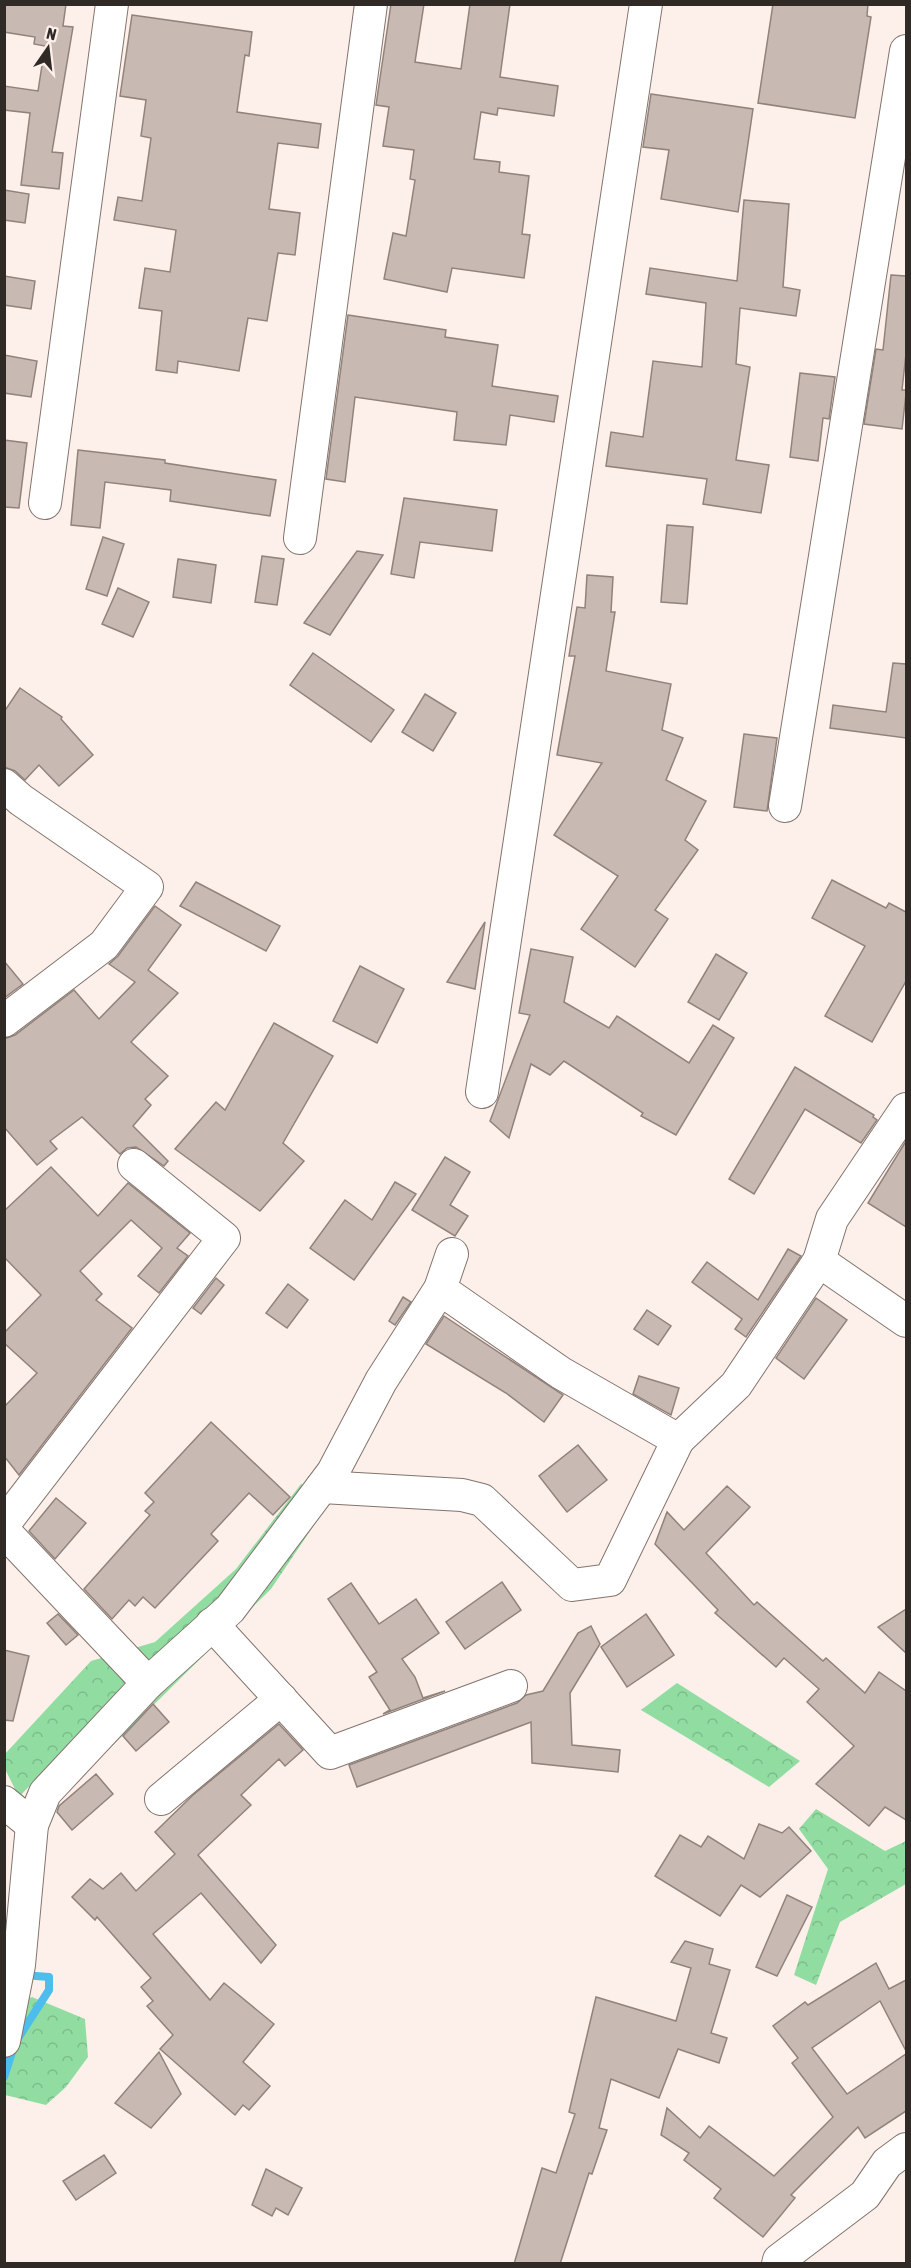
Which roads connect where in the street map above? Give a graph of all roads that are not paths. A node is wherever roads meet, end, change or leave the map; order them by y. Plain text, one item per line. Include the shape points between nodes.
1 (112, 4) edge
2 (371, 4) edge
3 (646, 4) edge
4 (906, 51) edge
5 (45, 503) dead end
6 (300, 538) dead end
7 (4, 784) edge
8 (785, 806) dead end
9 (4, 1021) edge
10 (482, 1092) dead end
11 (906, 1109) edge
12 (134, 1165) dead end
13 (452, 1254) dead end
14 (819, 1261) junction
15 (440, 1289) junction
16 (906, 1322) edge
17 (678, 1440) junction
18 (322, 1487) junction
19 (8, 1541) edge
20 (212, 1624) junction
21 (148, 1683) junction
22 (512, 1686) dead end
23 (281, 1699) junction
24 (161, 1799) dead end
25 (4, 1802) edge
26 (32, 1825) junction
27 (9, 1995) edge
28 (4, 2041) edge
29 (906, 2149) edge
30 (778, 2264) edge

1 - 5 street
2 - 6 street
3 - 10 street
4 - 8 street
7 - 9 street via 21,800 147,887 104,945
11 - 14 street via 832,1219
12 - 19 street via 224,1238
13 - 15 street
14 - 16 street
14 - 17 street via 736,1385
15 - 17 street via 561,1373
15 - 18 street via 381,1381
17 - 18 street via 610,1580 572,1585 482,1500 462,1495
18 - 20 street via 230,1609
19 - 21 street
20 - 21 street
20 - 23 street
21 - 26 street via 45,1793
22 - 23 street via 330,1753
23 - 24 street
25 - 26 street
26 - 27 street via 20,1965
27 - 28 street
29 - 30 street via 887,2163 865,2195

